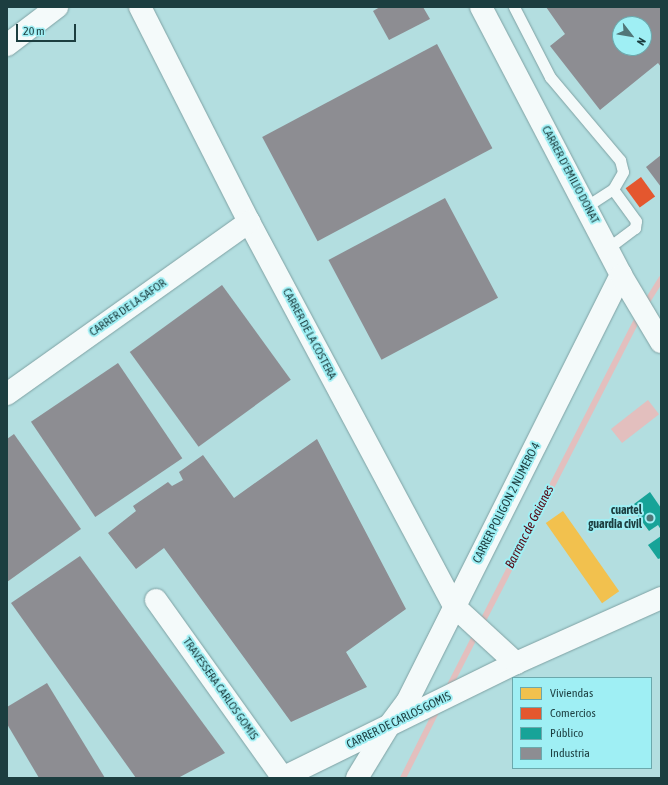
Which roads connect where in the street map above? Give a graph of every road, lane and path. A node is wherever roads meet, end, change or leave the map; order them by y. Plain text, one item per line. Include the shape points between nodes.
1 (57, 7) edge
2 (140, 7) edge
3 (482, 7) edge
4 (514, 7) edge
5 (7, 45) edge
6 (613, 189) junction
7 (587, 206) junction
8 (249, 222) junction
9 (608, 248) junction
10 (621, 275) junction
11 (660, 341) edge
12 (7, 394) edge
13 (661, 598) edge
14 (156, 600) dead end
15 (460, 612) junction
16 (516, 663) junction
17 (388, 727) junction
18 (283, 778) edge
19 (357, 778) edge

1 - 5 street
2 - 8 street, CARRER DE LA COSTERA
3 - 7 street, CARRER D'EMILIO DONAT
4 - 6 lane via 550,77 620,160 623,172
6 - 7 lane
6 - 9 lane via 636,221 635,228
7 - 9 street, CARRER D'EMILIO DONAT
8 - 12 street, CARRER DE LA SAFOR
8 - 15 street, CARRER DE LA COSTERA
9 - 10 street, CARRER D'EMILIO DONAT
10 - 11 street, CARRER D'EMILIO DONAT
10 - 15 street, CARRER POLIGON 2 NUMERO 4
13 - 16 street, CARRER DE CARLOS GOMIS
14 - 18 street, TRAVESSERA CARLOS GOMIS
15 - 16 street, CARRER DE LA COSTERA
15 - 17 street, CARRER POLIGON 2 NUMERO 4 via 407,702
16 - 17 street, CARRER DE CARLOS GOMIS
17 - 18 street, CARRER DE CARLOS GOMIS
17 - 19 street, CARRER POLIGON 2 NUMERO 4

